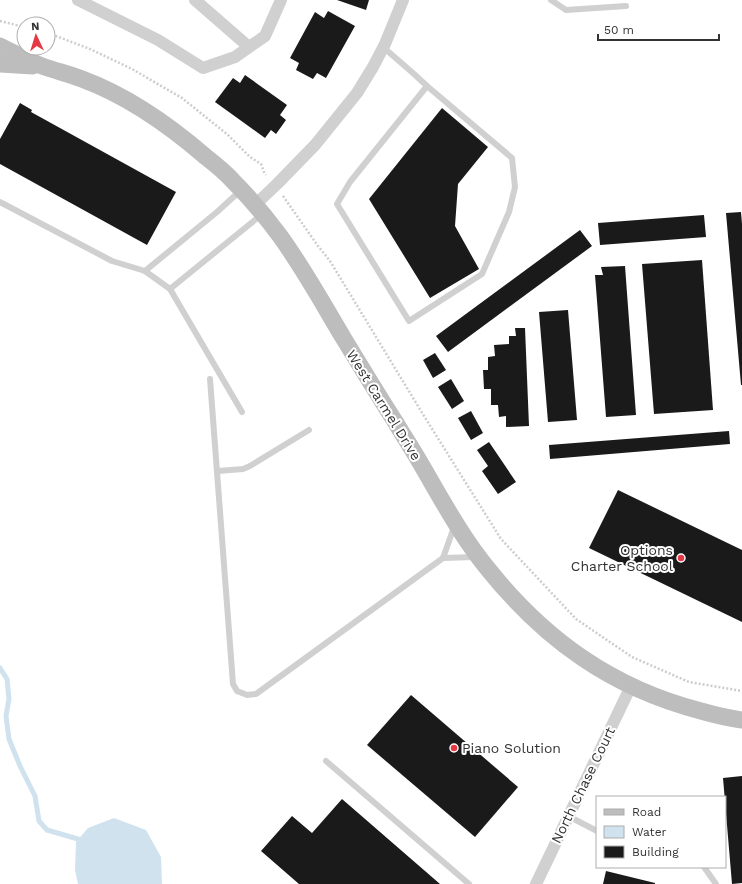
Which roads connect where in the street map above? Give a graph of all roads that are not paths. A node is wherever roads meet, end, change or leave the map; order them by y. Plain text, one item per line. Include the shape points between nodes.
1 (78, 0) edge
2 (195, 0) edge
3 (281, 0) edge
4 (403, 0) edge
5 (551, 0) edge
6 (626, 6) dead end
7 (0, 46) edge
8 (249, 47) junction
9 (383, 47) junction
10 (0, 64) edge
11 (41, 66) junction
12 (426, 86) junction
13 (241, 190) junction
14 (0, 202) edge
15 (259, 210) junction
16 (146, 271) junction
17 (170, 289) junction
18 (210, 378) dead end
19 (242, 412) dead end
20 (309, 430) dead end
21 (218, 471) junction
22 (456, 523) junction
23 (479, 557) junction
24 (443, 558) junction
25 (631, 686) junction
26 (742, 720) edge
27 (326, 761) dead end
28 (568, 816) junction
29 (596, 830) edge
30 (705, 868) edge
31 (469, 884) edge
32 (536, 884) edge
33 (716, 884) edge

1 - 8 street via 158,40 203,68 234,57
2 - 8 street
3 - 8 street via 265,36
4 - 9 street
5 - 6 lane via 566,10
7 - 11 street, West Carmel Drive
9 - 12 lane
9 - 15 street via 357,93 315,145 278,184
10 - 11 street, West Carmel Drive
11 - 13 street, West Carmel Drive via 83,79 137,106 164,123 198,150
12 - 12 lane via 350,182 337,204 410,320 482,274 509,212 515,187 512,158
13 - 15 street, West Carmel Drive
13 - 16 lane
14 - 16 lane via 112,261
15 - 17 lane
15 - 22 street, West Carmel Drive via 281,237 308,279
16 - 17 lane
17 - 19 lane
18 - 21 lane
20 - 21 lane via 250,466
21 - 24 lane via 233,684 237,691 247,695 256,694
22 - 23 street, West Carmel Drive
22 - 24 lane
23 - 24 lane
23 - 25 street, West Carmel Drive via 520,606 553,637 590,663
25 - 26 street, West Carmel Drive via 682,706
25 - 28 street, North Chase Court
27 - 31 lane
28 - 29 lane
28 - 32 street, North Chase Court
30 - 33 lane

